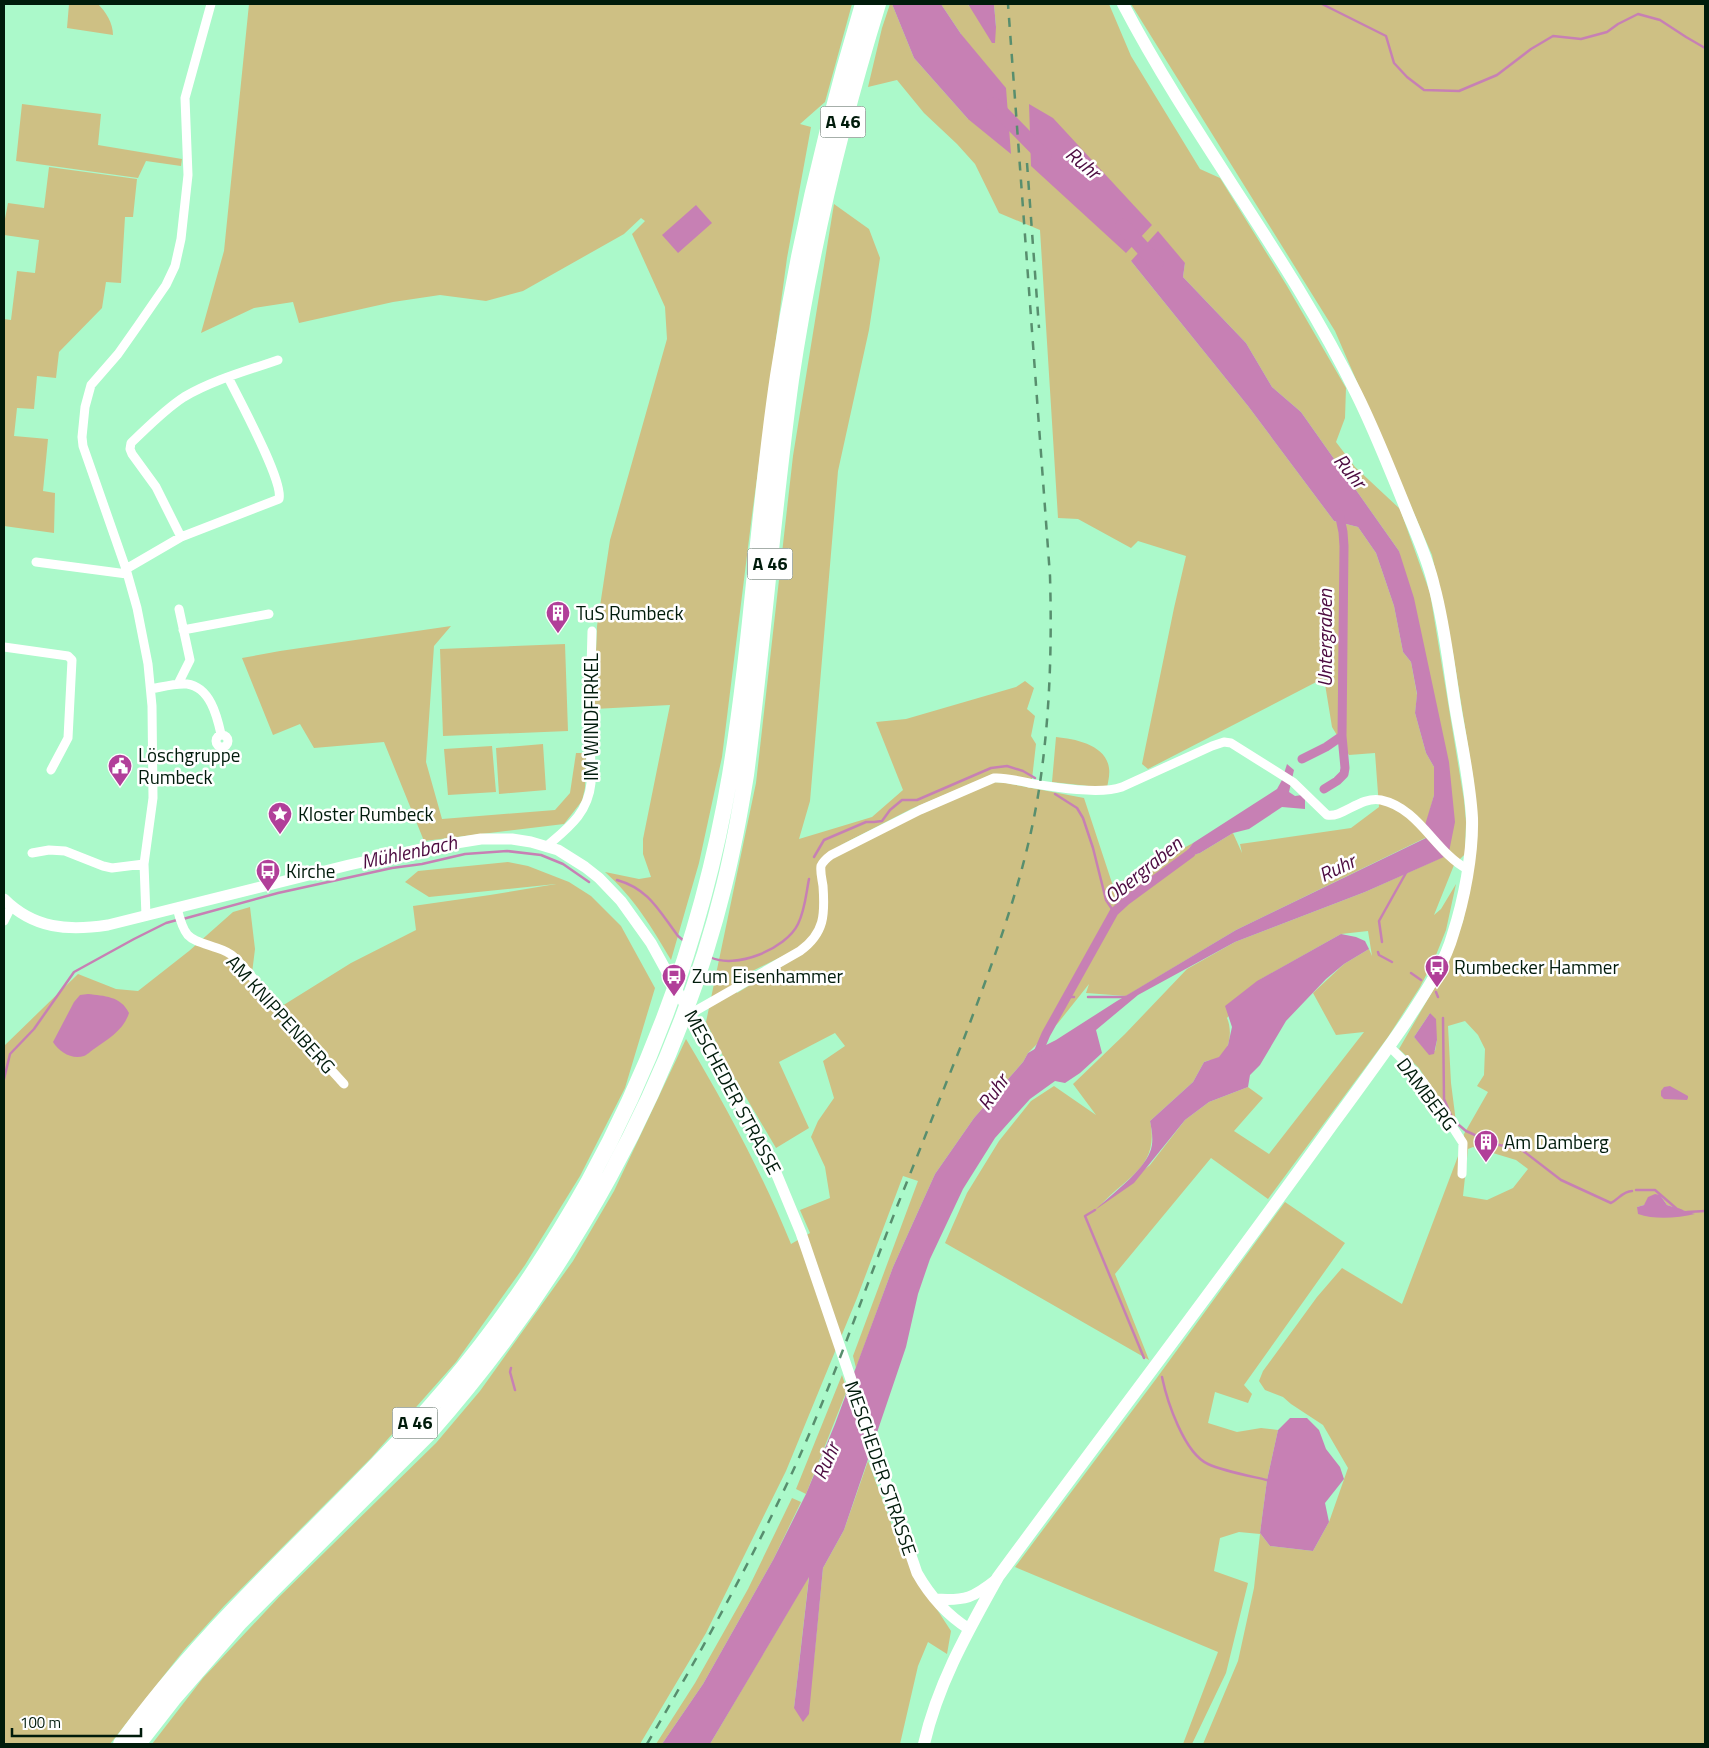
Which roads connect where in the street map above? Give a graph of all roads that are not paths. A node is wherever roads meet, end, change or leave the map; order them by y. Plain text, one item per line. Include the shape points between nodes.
1 (211, 4) edge
2 (863, 4) edge
3 (878, 4) edge
4 (1123, 4) edge
5 (809, 240) junction
6 (278, 360) dead end
7 (228, 377) junction
8 (181, 537) junction
9 (36, 562) dead end
10 (126, 572) junction
11 (179, 609) dead end
12 (269, 614) dead end
13 (184, 630) junction
14 (592, 631) dead end
15 (4, 647) edge
16 (178, 684) junction
17 (151, 689) junction
18 (221, 734) dead end
19 (51, 770) dead end
20 (547, 846) junction
21 (32, 853) dead end
22 (144, 864) junction
23 (1467, 869) junction
24 (8, 903) edge
25 (178, 912) junction
26 (146, 916) junction
27 (4, 921) edge
28 (690, 1014) junction
29 (1389, 1046) junction
30 (344, 1084) dead end
31 (1462, 1174) dead end
32 (998, 1577) junction
33 (935, 1599) junction
34 (969, 1630) junction
35 (120, 1744) edge
36 (138, 1744) edge
37 (924, 1744) edge

1 - 10 street via 185,98 188,175 181,239 174,266 166,285 138,327 93,381 86,400 83,446
2 - 5 highway, A 46 via 831,116
3 - 5 highway, A 46
4 - 23 main road via 1181,105 1324,333 1371,424 1422,547 1438,599 1468,789 1472,831
5 - 35 highway, A 46 via 788,313 772,421 732,765 721,822 681,972 648,1058 605,1150 565,1222 473,1356 380,1461 194,1651
5 - 36 highway, A 46 via 746,775 724,887 697,976 664,1064 604,1188 555,1269 458,1400 240,1622 173,1698
6 - 7 street
7 - 8 street via 177,402 130,445 132,454 156,487
7 - 8 street via 270,464 280,496 275,501
8 - 10 street
9 - 10 street
10 - 17 street via 144,638
11 - 13 street
12 - 13 street
13 - 16 street via 190,660
14 - 20 street, IM WINDFIRKEL via 592,783 588,801 579,816
15 - 19 street via 68,656 72,660 68,738
16 - 17 street
16 - 18 street via 190,685 204,694 216,714
17 - 22 street via 153,798
20 - 25 street, MESCHEDER STRASSE via 512,839 441,845 349,865
20 - 28 street, MESCHEDER STRASSE via 585,867 621,901 651,943
21 - 22 street via 64,851 112,868
22 - 26 street
23 - 28 street via 1400,808 1385,801 1369,800 1329,816 1293,782 1237,746 1224,742 1112,790 1045,786 998,778 920,810 831,855 822,864 823,918 821,928 812,940 800,951
23 - 29 main road via 1457,920 1444,958
24 - 26 street, MESCHEDER STRASSE via 29,918 55,927 96,927
24 - 27 street
25 - 26 street, MESCHEDER STRASSE
25 - 30 street, AM KNIPPENBERG via 187,935 195,942 233,956
28 - 33 street, MESCHEDER STRASSE via 772,1163 801,1233 917,1573
29 - 31 street, DAMBERG via 1424,1083 1463,1143
29 - 32 main road
32 - 33 street via 968,1598
32 - 34 main road
33 - 34 street, MESCHEDER STRASSE
34 - 37 main road via 943,1684

